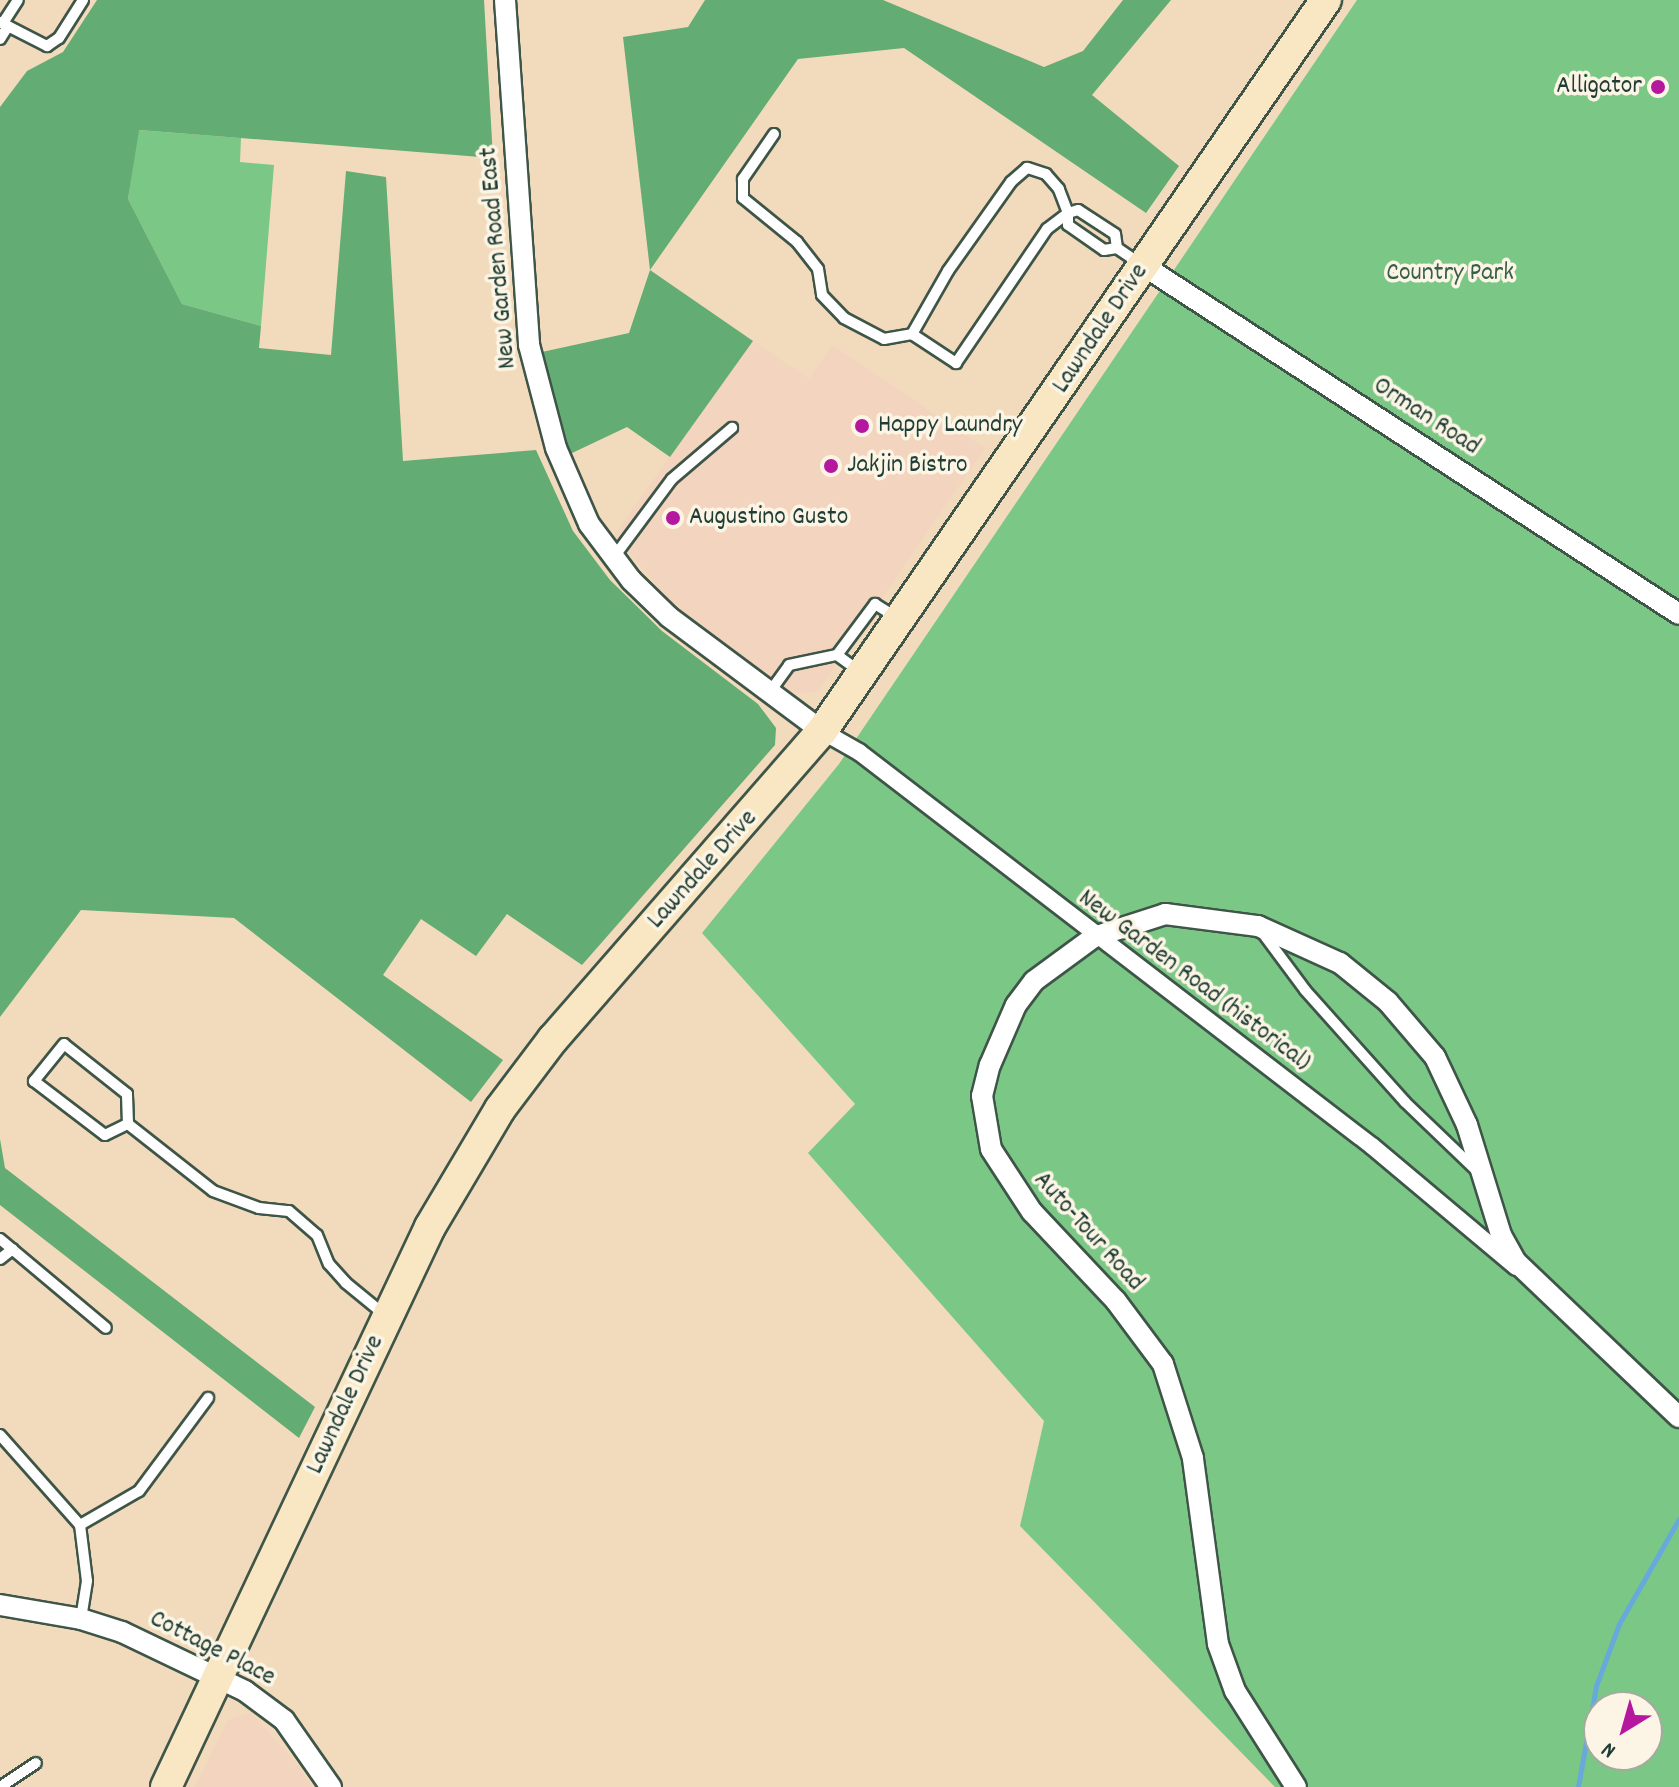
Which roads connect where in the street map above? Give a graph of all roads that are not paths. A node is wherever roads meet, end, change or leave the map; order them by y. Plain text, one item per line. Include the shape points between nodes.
1 (18, 0) edge
2 (83, 0) edge
3 (505, 0) edge
4 (1326, 0) edge
5 (3, 23) edge
6 (0, 39) edge
7 (774, 134) dead end
8 (1068, 213) junction
9 (1117, 248) junction
10 (1144, 266) junction
11 (912, 334) junction
12 (732, 428) dead end
13 (614, 557) junction
14 (1679, 614) edge
15 (902, 620) junction
16 (837, 655) junction
17 (863, 675) junction
18 (769, 693) junction
19 (822, 731) junction
20 (1258, 926) junction
21 (1094, 937) junction
22 (128, 1124) junction
23 (1485, 1179) junction
24 (0, 1239) edge
25 (13, 1249) junction
26 (0, 1259) edge
27 (1530, 1279) junction
28 (387, 1316) junction
29 (106, 1328) dead end
30 (208, 1398) dead end
31 (1679, 1417) edge
32 (3, 1441) edge
33 (80, 1525) junction
34 (0, 1605) edge
35 (81, 1619) junction
36 (219, 1678) junction
37 (36, 1763) dead end
38 (0, 1787) edge
39 (166, 1787) edge
40 (331, 1787) edge
41 (1296, 1787) edge

1 - 5 lane
2 - 5 lane via 59,38 47,46
3 - 13 street, New Garden Road East via 529,345 556,448 589,524
4 - 10 main road, Lawndale Drive
5 - 6 lane
7 - 11 lane via 743,179 743,198 797,242 818,269 822,295 844,318 884,339
8 - 9 lane via 1078,210 1115,234
8 - 9 lane via 1068,225 1104,250
8 - 11 lane via 1047,229 956,363
8 - 11 lane via 1046,174 1027,168 1011,182 948,271
9 - 10 lane
10 - 14 street, Orman Road
10 - 15 main road, Lawndale Drive
12 - 13 lane via 672,479
13 - 18 street, New Garden Road East via 669,617
15 - 16 lane via 875,604
15 - 17 main road, Lawndale Drive
16 - 17 lane
16 - 18 lane via 789,665
17 - 19 main road, Lawndale Drive
18 - 19 street, New Garden Road East
19 - 21 street, New Garden Road (historical) via 859,752
19 - 28 main road, Lawndale Drive via 526,1072 450,1189
20 - 21 street, Auto-Tour Road via 1165,914
20 - 23 lane via 1305,990 1405,1102
20 - 23 street, Auto-Tour Road via 1340,963 1388,1002 1435,1057
21 - 27 street, New Garden Road (historical) via 1372,1146
21 - 41 street, Auto-Tour Road via 1054,963 1016,1005 990,1065 983,1120 1006,1179 1116,1301 1163,1364 1193,1458 1218,1644 1235,1691
22 - 22 lane via 105,1135 34,1081 64,1044 127,1094
22 - 28 lane via 213,1191 259,1208 289,1211 317,1235 329,1264 346,1283
23 - 27 street, Auto-Tour Road via 1501,1235
24 - 25 lane
25 - 26 lane
25 - 29 lane
27 - 31 street, Auto-Tour Road
28 - 36 main road, Lawndale Drive
30 - 33 lane via 139,1491
32 - 33 lane
33 - 35 lane via 87,1581
34 - 35 street, Cottage Place
35 - 36 street, Cottage Place
36 - 39 main road, Lawndale Drive
36 - 40 street, Cottage Place via 284,1720
37 - 38 lane

